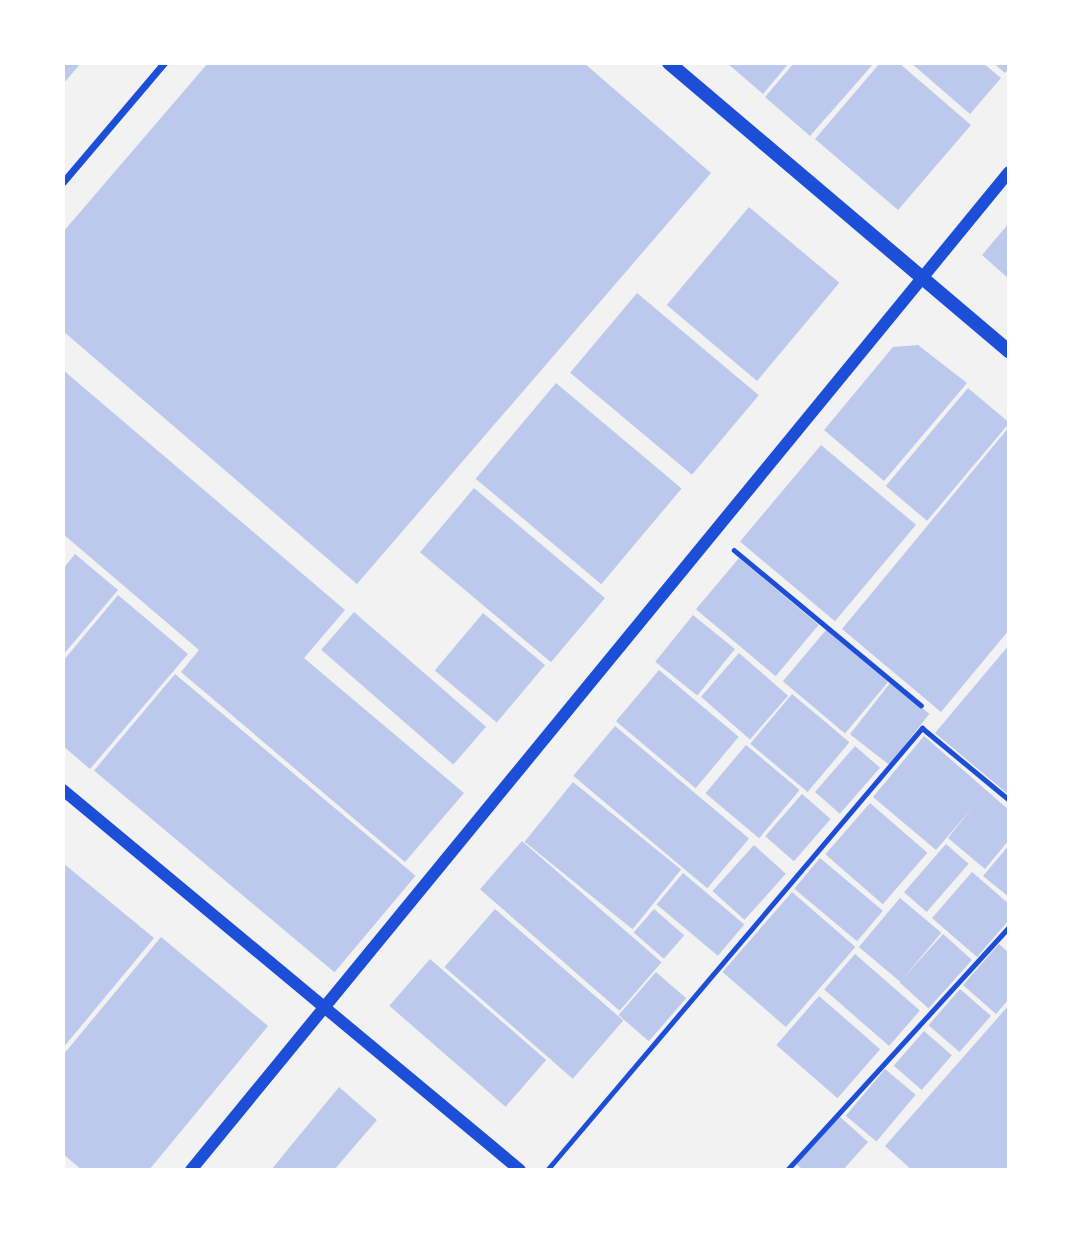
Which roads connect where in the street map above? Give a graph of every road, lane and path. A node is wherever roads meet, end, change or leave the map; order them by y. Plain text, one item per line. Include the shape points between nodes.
1 (164, 63) edge
2 (669, 63) edge
3 (1009, 172) edge
4 (63, 182) edge
5 (921, 276) junction
6 (1009, 351) edge
7 (711, 531) junction
8 (922, 727) junction
9 (63, 790) edge
10 (1009, 800) edge
11 (1009, 927) edge
12 (326, 1010) junction
13 (191, 1170) edge
14 (520, 1170) edge
15 (547, 1170) edge
16 (787, 1170) edge

1 - 4 street
2 - 5 main road
3 - 5 street
5 - 6 main road
5 - 7 street
7 - 8 path via 933,715
7 - 12 street
8 - 10 lane
8 - 15 lane
9 - 12 street
11 - 16 lane
12 - 13 street
12 - 14 street

